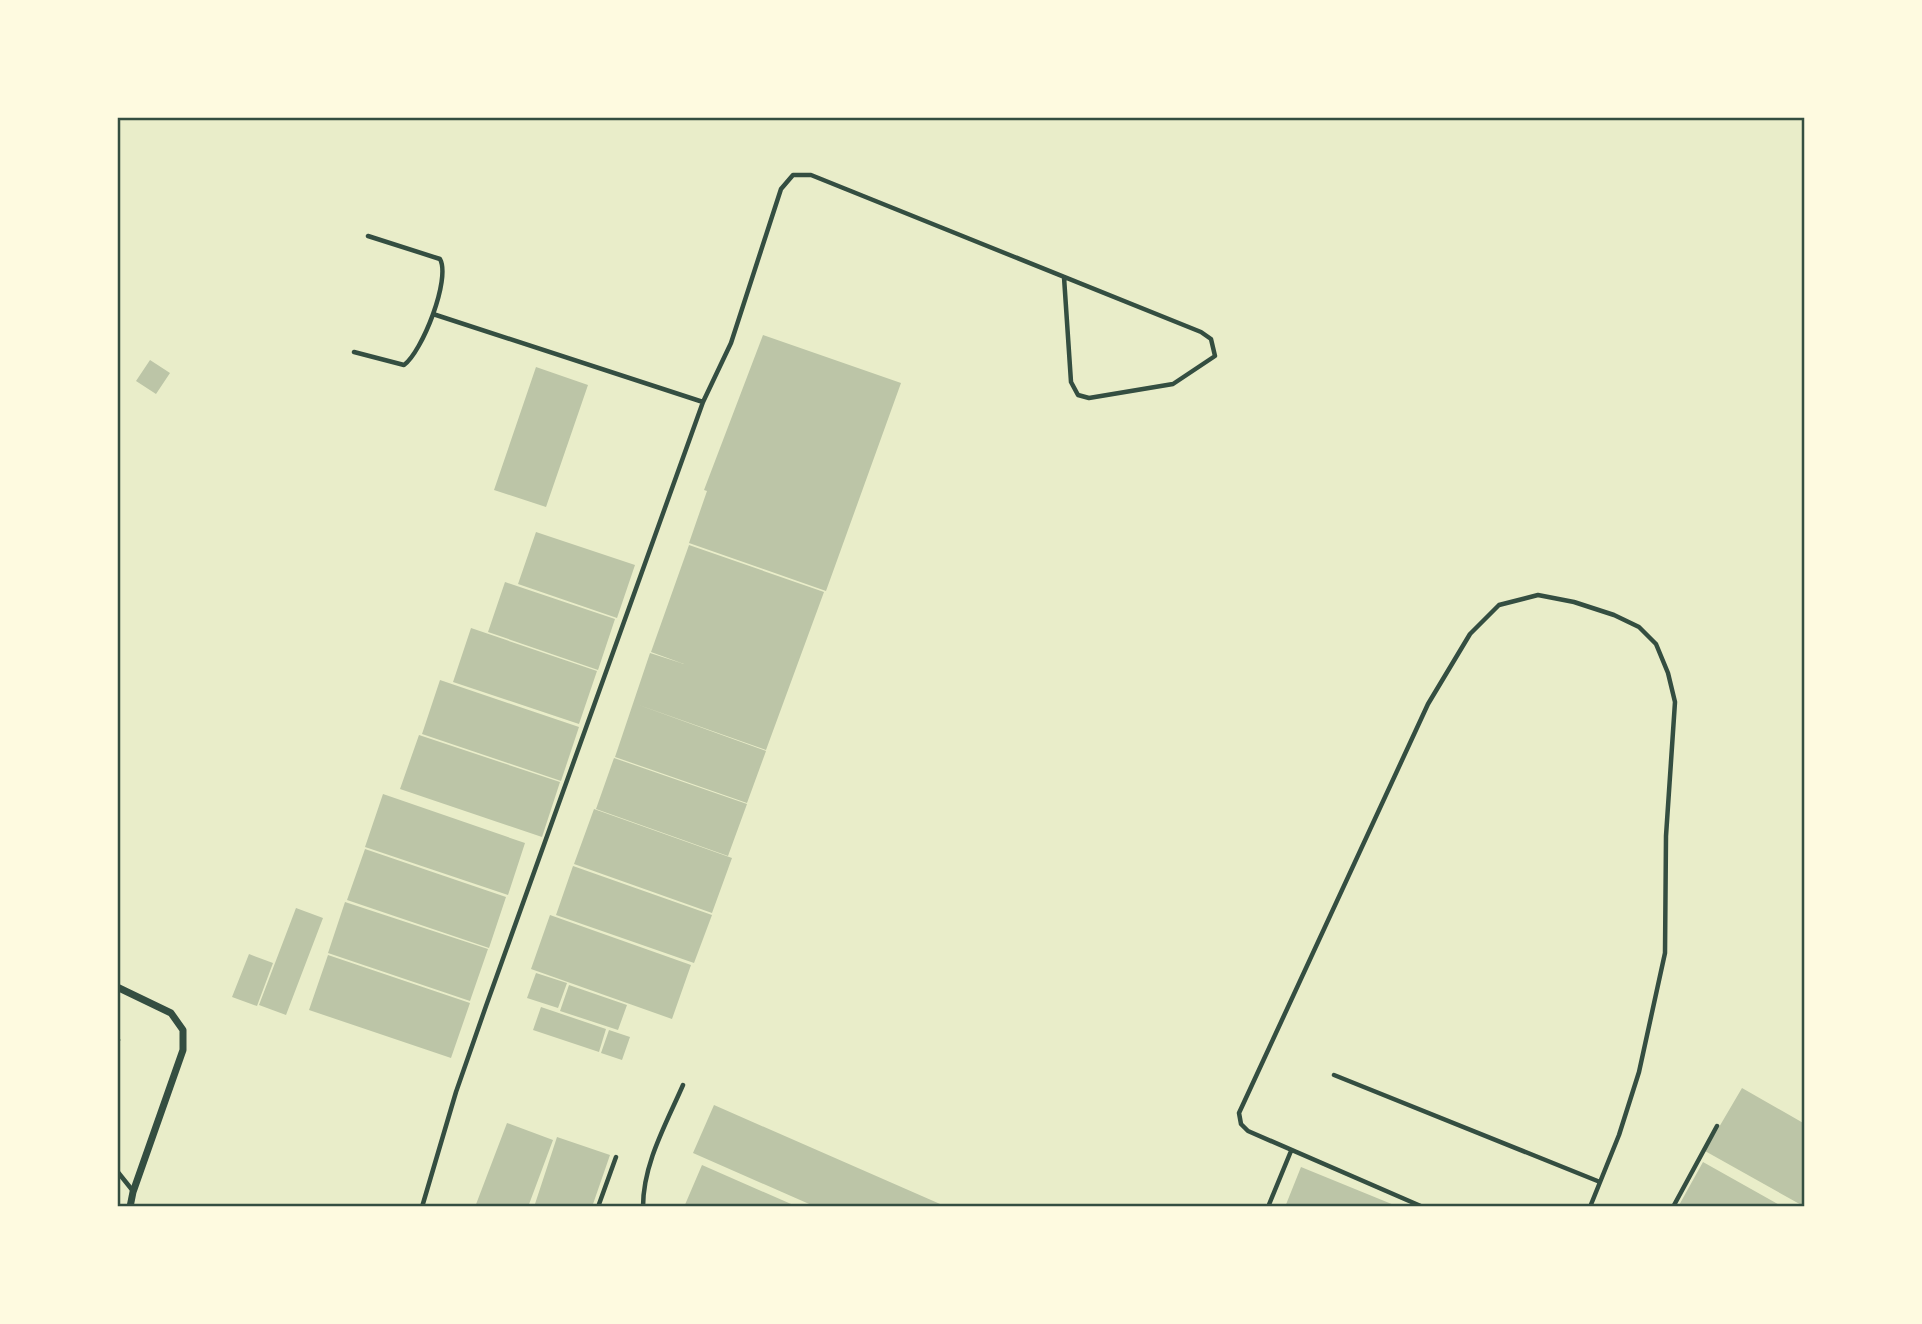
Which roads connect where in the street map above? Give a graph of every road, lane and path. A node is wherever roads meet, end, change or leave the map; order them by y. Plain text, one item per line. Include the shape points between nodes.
1 (368, 236) dead end
2 (1064, 277) junction
3 (433, 314) junction
4 (354, 352) dead end
5 (703, 402) junction
6 (117, 987) edge
7 (1334, 1075) dead end
8 (683, 1086) dead end
9 (1717, 1126) dead end
10 (1291, 1151) junction
11 (615, 1157) dead end
12 (117, 1171) edge
13 (1600, 1182) junction
14 (133, 1192) junction
15 (130, 1207) edge
16 (422, 1207) edge
17 (598, 1207) edge
18 (643, 1207) edge
19 (1268, 1207) edge
20 (1423, 1207) edge
21 (1590, 1207) edge
22 (1673, 1207) edge

1 - 3 lane via 440,259 443,274
2 - 2 lane via 1201,332 1211,339 1215,356 1173,384 1089,398 1078,395 1071,382
2 - 5 lane via 811,176 793,174 781,189 731,343
3 - 4 lane via 417,350 404,365
3 - 5 lane
5 - 16 lane via 461,1080
6 - 14 street via 171,1013 183,1030 174,1081
7 - 13 lane
8 - 18 lane via 652,1157
9 - 22 lane
10 - 13 lane via 1248,1131 1239,1113 1428,704 1470,634 1499,605 1538,595 1574,601 1639,627 1656,644 1675,702 1666,836 1665,953 1640,1072
10 - 19 lane
10 - 20 lane
11 - 17 lane
12 - 14 lane
13 - 21 lane
14 - 15 street

